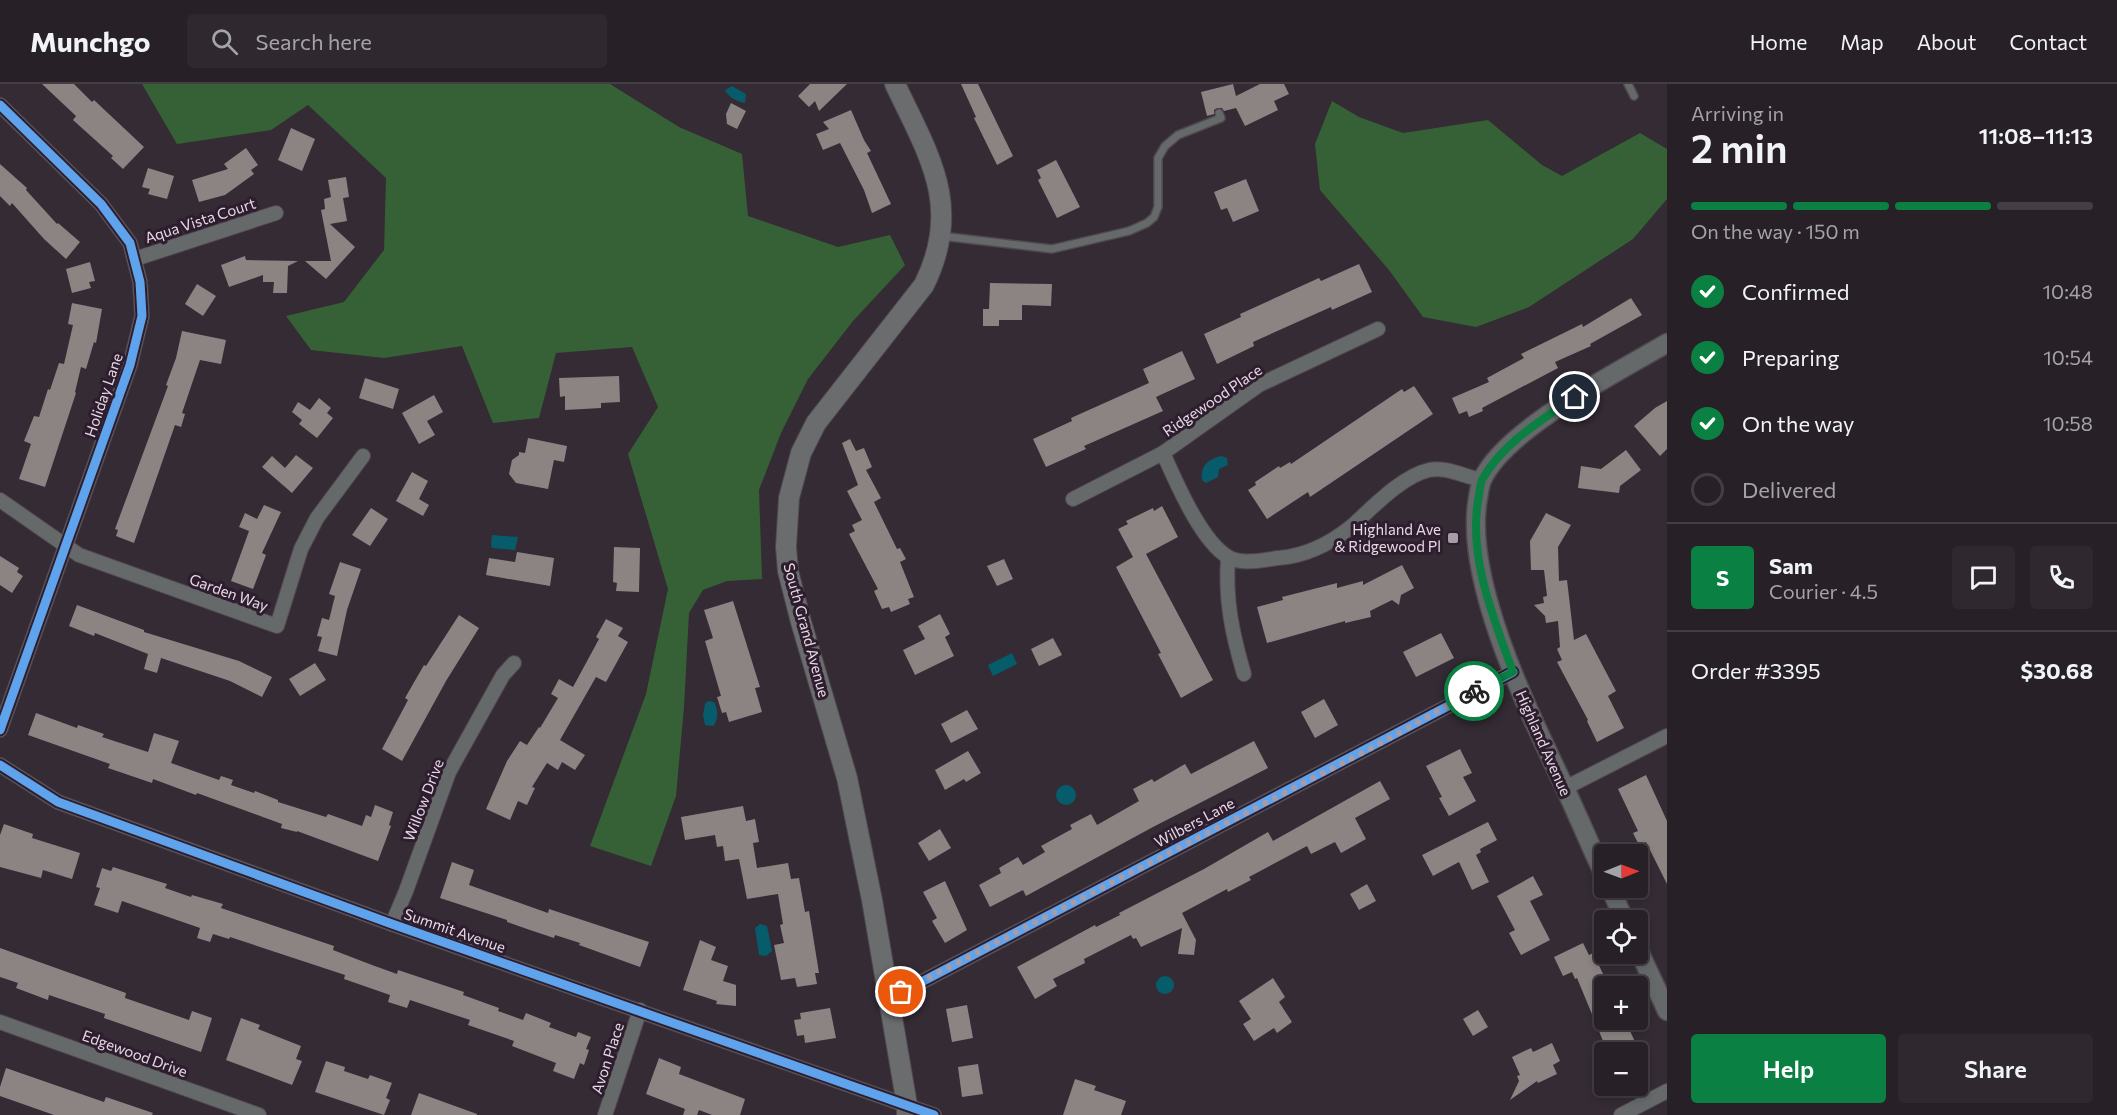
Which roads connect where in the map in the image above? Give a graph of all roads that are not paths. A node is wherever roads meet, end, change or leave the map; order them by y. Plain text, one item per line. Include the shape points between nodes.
1 (895, 84) edge
2 (1628, 84) edge
3 (1634, 96) dead end
4 (0, 105) edge
5 (1220, 113) dead end
6 (276, 213) dead end
7 (941, 236) junction
8 (135, 259) junction
9 (1378, 329) dead end
10 (1667, 343) edge
11 (1163, 453) junction
12 (363, 456) dead end
13 (1482, 480) junction
14 (1073, 499) dead end
15 (0, 500) edge
16 (65, 544) junction
17 (1228, 557) junction
18 (514, 663) dead end
19 (1513, 672) junction
20 (1244, 674) dead end
21 (0, 730) edge
22 (1667, 736) edge
23 (0, 765) edge
24 (1565, 788) junction
25 (1594, 853) edge
26 (392, 924) junction
27 (1645, 964) edge
28 (889, 999) junction
29 (640, 1010) junction
30 (1667, 1011) edge
31 (0, 1022) edge
32 (1667, 1091) edge
33 (907, 1110) edge
34 (260, 1115) edge
35 (605, 1115) edge
36 (934, 1115) edge
37 (1621, 1115) edge

1 - 7 main road, South Grand Avenue via 937,180
2 - 3 lane
4 - 8 street, Holiday Lane via 101,204 130,243
5 - 7 lane via 1221,118 1178,135 1165,146 1158,158 1158,207 1154,217 1129,231 1052,249
6 - 8 street, Aqua Vista Court
7 - 28 main road, South Grand Avenue via 935,263 924,285 816,423 801,453 789,498 788,571 848,778
8 - 16 street, Holiday Lane via 141,300 138,336
9 - 11 street, Ridgewood Place via 1259,385
10 - 13 street, Highland Avenue via 1585,390 1514,441
11 - 14 street, Ridgewood Place
11 - 17 street, Ridgewood Place via 1193,515
12 - 16 street, Garden Way via 317,518 301,549 278,626 79,555
13 - 17 street via 1437,468 1426,470 1404,482 1339,537 1315,550 1270,559 1240,561
13 - 19 street, Highland Avenue via 1475,522 1478,547 1491,609
15 - 16 street, Garden Way
16 - 21 street, Holiday Lane
17 - 20 street via 1230,625
18 - 26 street, Willow Drive via 503,675 449,772
19 - 24 street, Highland Avenue
19 - 28 street, Wilbers Lane
22 - 24 street
23 - 26 street, Summit Avenue via 58,802
24 - 25 street, Highland Avenue
26 - 29 street, Summit Avenue
27 - 30 street
28 - 33 main road, South Grand Avenue
29 - 33 street, Summit Avenue
29 - 35 street, Avon Place
31 - 34 street, Edgewood Drive
32 - 37 street
33 - 36 street, Summit Avenue

